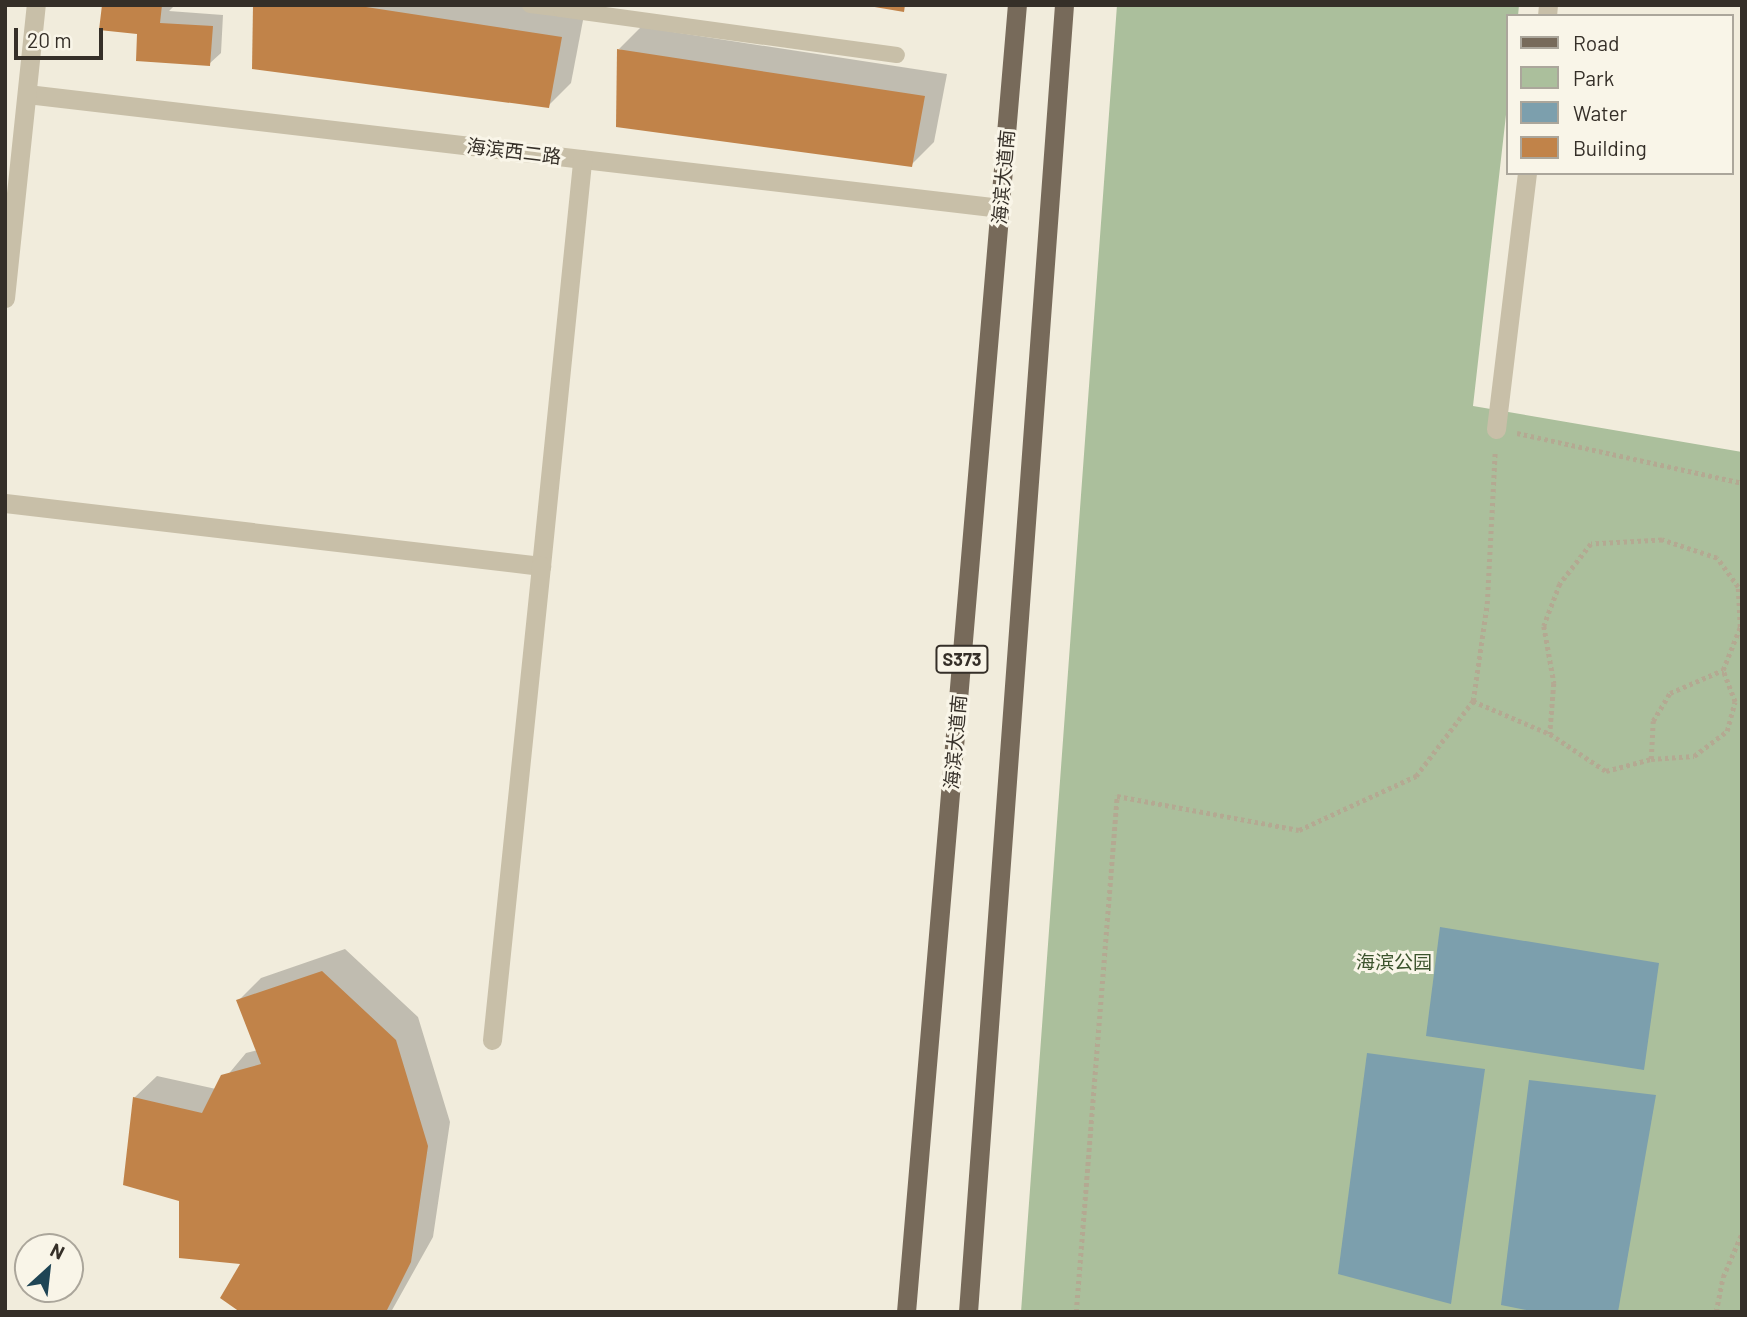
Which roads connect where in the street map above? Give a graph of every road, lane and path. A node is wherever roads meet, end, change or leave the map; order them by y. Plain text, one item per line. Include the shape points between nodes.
1 (36, 5) edge
2 (530, 5) edge
3 (1017, 5) edge
4 (1064, 5) edge
5 (561, 7) edge
6 (897, 55) dead end
7 (27, 94) junction
8 (582, 159) junction
9 (1527, 175) edge
10 (1000, 208) junction
11 (5, 298) edge
12 (1496, 429) junction
13 (1742, 482) edge
14 (5, 503) edge
15 (541, 566) junction
16 (1723, 670) junction
17 (1473, 701) junction
18 (1550, 734) junction
19 (1651, 759) junction
20 (492, 1040) dead end
21 (1742, 1233) edge
22 (906, 1312) edge
23 (968, 1312) edge
24 (1076, 1312) edge
25 (1716, 1312) edge

1 - 7 street
2 - 5 lane
3 - 10 main road, 海滨大道南 / S373
4 - 23 main road, S373
5 - 6 lane
7 - 8 street, 海滨西二路
7 - 11 street
8 - 10 street, 海滨西二路
8 - 15 street
9 - 12 street
10 - 22 main road, 海滨大道南 / S373
12 - 13 path
12 - 17 path via 1487,604
14 - 15 street
15 - 20 street
16 - 18 path via 1740,627 1738,587 1717,558 1661,540 1591,544 1560,584 1544,626 1554,683
16 - 19 path via 1670,693 1653,721
16 - 19 path via 1735,702 1727,731 1694,756
17 - 18 path
17 - 24 path via 1416,776 1299,830 1118,796
18 - 19 path via 1606,771
21 - 25 path via 1723,1277

